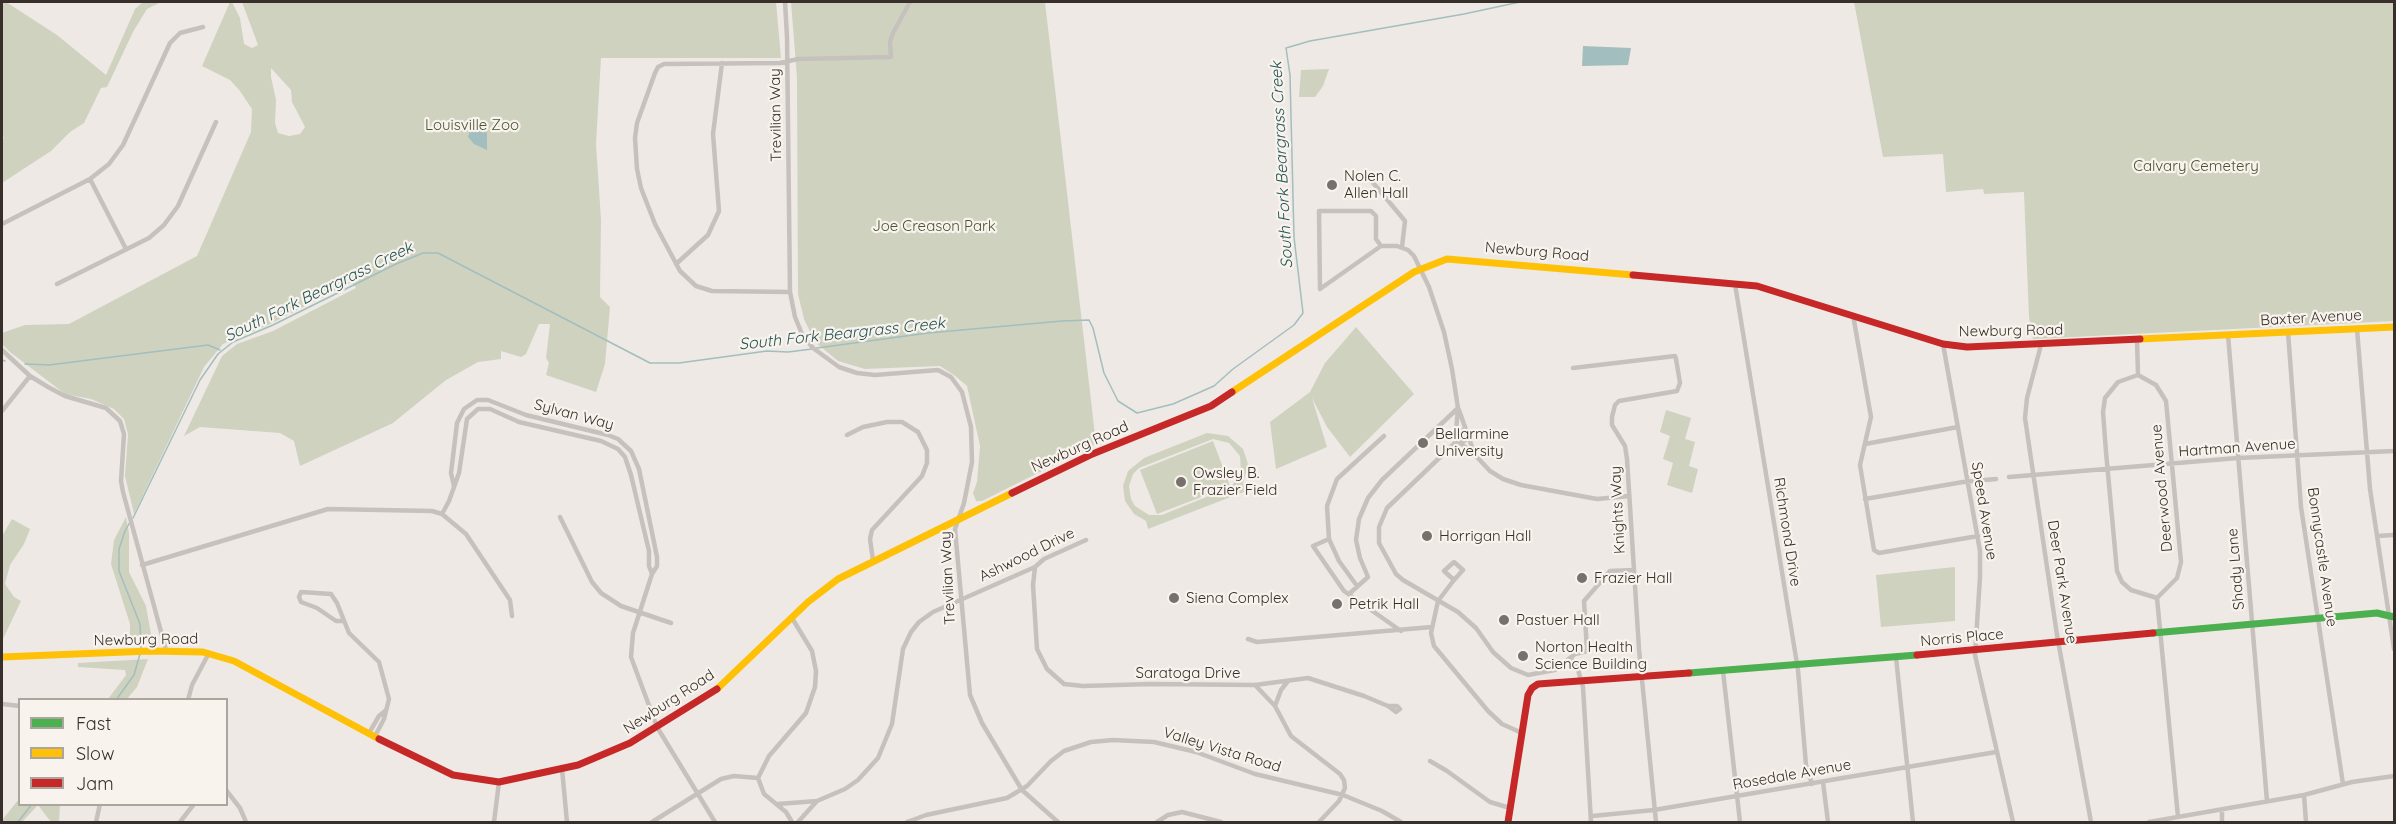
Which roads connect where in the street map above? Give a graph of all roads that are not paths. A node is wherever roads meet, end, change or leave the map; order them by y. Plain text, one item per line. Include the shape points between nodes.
1 (785, 2) edge
2 (910, 2) edge
3 (203, 27) dead end
4 (788, 61) junction
5 (722, 63) junction
6 (216, 122) dead end
7 (1370, 178) dead end
8 (90, 179) junction
9 (2, 224) edge
10 (1381, 246) junction
11 (1402, 247) junction
12 (126, 249) junction
13 (676, 264) junction
14 (1420, 268) junction
15 (57, 284) dead end
16 (1735, 284) junction
17 (790, 292) junction
18 (1853, 315) junction
19 (2394, 327) edge
20 (2357, 329) junction
21 (2288, 332) junction
22 (2228, 335) junction
23 (2137, 340) junction
24 (1943, 344) junction
25 (2041, 345) junction
26 (2, 350) edge
27 (1573, 368) dead end
28 (2138, 375) junction
29 (30, 376) junction
30 (500, 404) junction
31 (1458, 408) junction
32 (2, 411) edge
33 (496, 412) junction
34 (1958, 427) junction
35 (1456, 432) junction
36 (1467, 434) junction
37 (847, 435) dead end
38 (1384, 436) dead end
39 (1458, 442) junction
40 (1865, 444) junction
41 (2394, 451) edge
42 (2368, 452) junction
43 (1475, 455) junction
44 (2297, 456) junction
45 (2238, 458) junction
46 (2172, 464) junction
47 (2108, 469) junction
48 (2034, 476) junction
49 (2009, 477) dead end
50 (1996, 479) dead end
51 (1968, 481) junction
52 (454, 486) junction
53 (1629, 496) junction
54 (1865, 499) junction
55 (442, 514) junction
56 (560, 517) dead end
57 (958, 519) junction
58 (2394, 535) edge
59 (1978, 536) junction
60 (2377, 536) junction
61 (654, 539) junction
62 (1329, 539) junction
63 (646, 540) junction
64 (1086, 540) dead end
65 (873, 560) junction
66 (142, 564) junction
67 (1035, 567) junction
68 (1634, 570) junction
69 (652, 574) junction
70 (1454, 580) dead end
71 (1357, 586) junction
72 (1349, 594) junction
73 (2157, 598) junction
74 (1438, 600) junction
75 (960, 602) junction
76 (639, 613) junction
77 (512, 616) dead end
78 (2392, 616) edge
79 (792, 618) junction
80 (2318, 619) junction
81 (343, 621) junction
82 (671, 623) dead end
83 (2253, 625) junction
84 (1432, 627) junction
85 (1401, 631) junction
86 (2162, 633) junction
87 (1248, 639) dead end
88 (2059, 642) junction
89 (2394, 649) edge
90 (166, 650) junction
91 (1974, 651) junction
92 (209, 653) junction
93 (2, 657) edge
94 (1896, 657) junction
95 (1570, 658) junction
96 (1797, 665) junction
97 (1723, 670) junction
98 (1642, 676) junction
99 (1288, 681) junction
100 (1582, 681) junction
101 (1255, 685) junction
102 (188, 698) edge
103 (2, 704) edge
104 (18, 706) edge
105 (1275, 706) junction
106 (1388, 706) dead end
107 (657, 727) junction
108 (1522, 734) junction
109 (372, 735) junction
110 (1996, 752) junction
111 (1430, 761) dead end
112 (1908, 767) junction
113 (562, 769) junction
114 (2394, 776) edge
115 (758, 778) junction
116 (500, 782) junction
117 (1823, 782) junction
118 (1812, 784) junction
119 (2343, 784) junction
120 (1022, 790) junction
121 (228, 793) edge
122 (697, 793) junction
123 (1343, 795) junction
124 (2304, 795) junction
125 (1737, 797) junction
126 (817, 801) junction
127 (2267, 801) junction
128 (776, 804) junction
129 (100, 806) edge
130 (192, 806) edge
131 (1510, 808) junction
132 (1654, 810) junction
133 (2222, 810) junction
134 (1592, 816) junction
135 (2178, 817) junction
136 (96, 822) edge
137 (180, 822) edge
138 (246, 822) edge
139 (494, 822) edge
140 (567, 822) edge
141 (652, 822) edge
142 (715, 822) edge
143 (792, 822) edge
144 (798, 822) edge
145 (907, 822) edge
146 (1058, 822) edge
147 (1157, 822) edge
148 (1221, 822) edge
149 (1319, 822) edge
150 (1401, 822) edge
151 (1508, 822) edge
152 (1591, 822) edge
153 (1656, 822) edge
154 (1740, 822) edge
155 (1828, 822) edge
156 (1914, 822) edge
157 (2013, 822) edge
158 (2091, 822) edge
159 (2149, 822) edge
160 (2222, 822) edge
161 (2306, 822) edge

1 - 4 street, Trevilian Way
2 - 4 street via 893,33 891,57
3 - 8 street via 180,33 170,43 119,152
4 - 5 street
4 - 17 street, Trevilian Way
5 - 13 street via 713,134 719,211 708,235
5 - 13 street via 658,67 639,115 635,152 640,182
6 - 12 street via 170,220 149,238
7 - 11 street via 1405,221
8 - 9 street
8 - 12 street
10 - 10 street via 1346,271 1320,290 1319,211 1371,211 1376,216 1376,239
10 - 11 street
11 - 14 street via 1414,256
12 - 15 street
13 - 17 street via 687,279 706,290
14 - 16 main road, Newburg Road via 1454,259
14 - 31 street via 1443,332
14 - 57 main road, Newburg Road via 1211,406 1090,455
16 - 18 main road, Newburg Road via 1768,288
16 - 96 street, Richmond Drive
17 - 57 street, Trevilian Way via 802,334 823,358 839,367 875,375 933,370 953,379 968,412 973,448 972,471
18 - 24 main road, Newburg Road
18 - 40 street via 1871,417
19 - 20 main road, Baxter Avenue
20 - 21 main road, Baxter Avenue
20 - 42 street
21 - 22 main road, Baxter Avenue
21 - 44 street, Bonnycastle Avenue
22 - 23 main road, Newburg Road
22 - 45 street, Shady Lane
23 - 25 main road, Newburg Road
23 - 28 street
24 - 25 main road, Newburg Road via 1974,348
24 - 34 street, Speed Avenue
25 - 48 street, Deer Park Avenue via 2025,411
26 - 29 street
27 - 53 street, Knights Way via 1676,358 1680,383 1677,391 1625,399 1613,409 1612,425 1627,459
28 - 46 street, Deerwood Avenue via 2156,385 2165,396
28 - 47 street via 2118,382 2105,398
29 - 32 street
29 - 66 street via 65,396 106,408 118,417 124,429 121,481
30 - 33 street
30 - 52 street, Sylvan Way via 477,400 461,412 451,473
30 - 61 street, Sylvan Way via 526,415 608,435 623,444 636,460
31 - 35 street
31 - 36 street
31 - 71 street via 1368,498 1356,540 1368,577
33 - 52 street, Sylvan Way via 482,408 469,416
33 - 63 street, Sylvan Way via 618,449 629,466
34 - 40 street
34 - 51 street, Speed Avenue
35 - 36 street via 1461,429
35 - 39 street
36 - 39 street via 1465,441
36 - 43 street
37 - 65 street via 863,427 902,422 918,432 927,450 922,476 872,530
38 - 62 street via 1344,471 1333,488 1326,506
39 - 43 street
39 - 74 street via 1397,496 1379,527 1379,543 1396,574
40 - 54 street via 1860,465
41 - 42 street, Hartman Avenue
42 - 44 street, Hartman Avenue
42 - 60 street
43 - 53 street via 1490,471 1521,485 1597,499
44 - 45 street, Hartman Avenue
44 - 80 street, Bonnycastle Avenue
45 - 46 street, Hartman Avenue
45 - 83 street, Shady Lane
46 - 47 street, Hartman Avenue
46 - 73 street, Deerwood Avenue via 2181,562 2174,582
47 - 48 street, Hartman Avenue
47 - 73 street via 2117,571 2131,590
48 - 49 street, Hartman Avenue
48 - 88 street, Deer Park Avenue
50 - 51 street
51 - 54 street
51 - 59 street, Speed Avenue
52 - 55 street, Sylvan Way
53 - 68 street, Knights Way
54 - 59 street via 1875,552
55 - 66 street via 328,509
55 - 77 street via 470,539 510,600
56 - 76 street via 596,587 614,603
57 - 65 main road, Newburg Road
57 - 75 street, Trevilian Way via 955,529
58 - 60 street
59 - 91 street, Speed Avenue via 1980,576
60 - 78 street
61 - 63 street
61 - 69 street, Sylvan Way via 657,566
62 - 71 street
62 - 72 street via 1313,546
63 - 69 street, Sylvan Way
64 - 67 street, Ashwood Drive
65 - 79 main road, Newburg Road via 821,591
66 - 90 street
67 - 75 street, Ashwood Drive
67 - 101 street, Saratoga Drive via 1036,641 1047,669 1064,684
68 - 95 street via 1610,571 1584,601 1587,651
68 - 98 street, Knights Way
69 - 76 street, Sylvan Way
70 - 74 street
71 - 72 street
72 - 85 street
73 - 86 street
74 - 84 street
74 - 95 street via 1469,621 1493,652 1518,672 1528,675 1555,670
75 - 120 street, Trevilian Way via 973,705
75 - 126 street, Ashwood Drive via 923,619 908,638 892,724 874,764 845,789
76 - 82 street
76 - 107 street, Sylvan Way via 631,657
78 - 80 main road, Norris Place via 2377,613
78 - 89 street
79 - 107 main road, Newburg Road via 720,687
79 - 115 street via 812,651 816,687 806,713 769,756
80 - 83 main road, Norris Place
80 - 119 street, Bonnycastle Avenue
81 - 81 street via 331,594 299,594 301,602
81 - 109 street via 349,633 379,662 389,695 384,719
83 - 86 main road, Norris Place
83 - 127 street, Shady Lane
84 - 85 street
84 - 108 street via 1437,651 1488,711
85 - 87 street via 1257,642
86 - 88 main road, Norris Place
86 - 135 street
88 - 91 main road, Norris Place
88 - 158 street, Deer Park Avenue
90 - 92 main road, Newburg Road
90 - 93 main road, Newburg Road
91 - 94 main road, Norris Place
91 - 110 street, Speed Avenue
92 - 102 street
92 - 109 main road, Newburg Road via 234,661
94 - 96 main road, Norris Place
94 - 112 street
95 - 100 street via 1576,663
96 - 97 main road, Norris Place
96 - 118 street, Richmond Drive via 1806,765
97 - 98 main road, Norris Place
97 - 125 street
98 - 100 main road, Norris Place
98 - 132 street, Knights Way
99 - 101 street
99 - 105 street
99 - 106 street via 1304,677 1319,680
100 - 108 main road, Norris Place via 1538,684 1532,688
100 - 134 street
101 - 105 street, Saratoga Drive
103 - 104 street
105 - 123 street, Saratoga Drive via 1291,736 1340,774 1346,784
107 - 113 main road, Newburg Road via 616,751
107 - 122 street, Sylvan Way
108 - 131 main road
109 - 116 main road, Newburg Road via 453,775
110 - 112 street, Rosedale Avenue
110 - 157 street, Speed Avenue
111 - 131 street via 1490,802
112 - 117 street, Rosedale Avenue
112 - 156 street
113 - 116 main road, Newburg Road
113 - 140 street
114 - 119 street
115 - 122 street via 725,778
115 - 128 street via 764,794
116 - 139 street
117 - 118 street, Rosedale Avenue
117 - 155 street
118 - 125 street, Rosedale Avenue
119 - 124 street
120 - 123 street, Valley Vista Road via 1064,751 1091,742 1134,740 1196,752 1264,777
120 - 145 street, Valley Vista Road via 993,802
120 - 146 street, Trevilian Way
121 - 138 street
122 - 141 street
122 - 142 street, Sylvan Way
123 - 149 street
123 - 150 street, Valley Vista Road
124 - 127 street
124 - 161 street
125 - 132 street, Rosedale Avenue
125 - 154 street
126 - 128 street, Ashwood Drive
126 - 144 street, Ashwood Drive
127 - 133 street
128 - 143 street
129 - 136 street
130 - 137 street
131 - 151 main road
132 - 134 street, Rosedale Avenue
132 - 153 street, Knights Way
133 - 135 street
133 - 160 street
134 - 152 street
135 - 159 street
147 - 148 street via 1182,812

